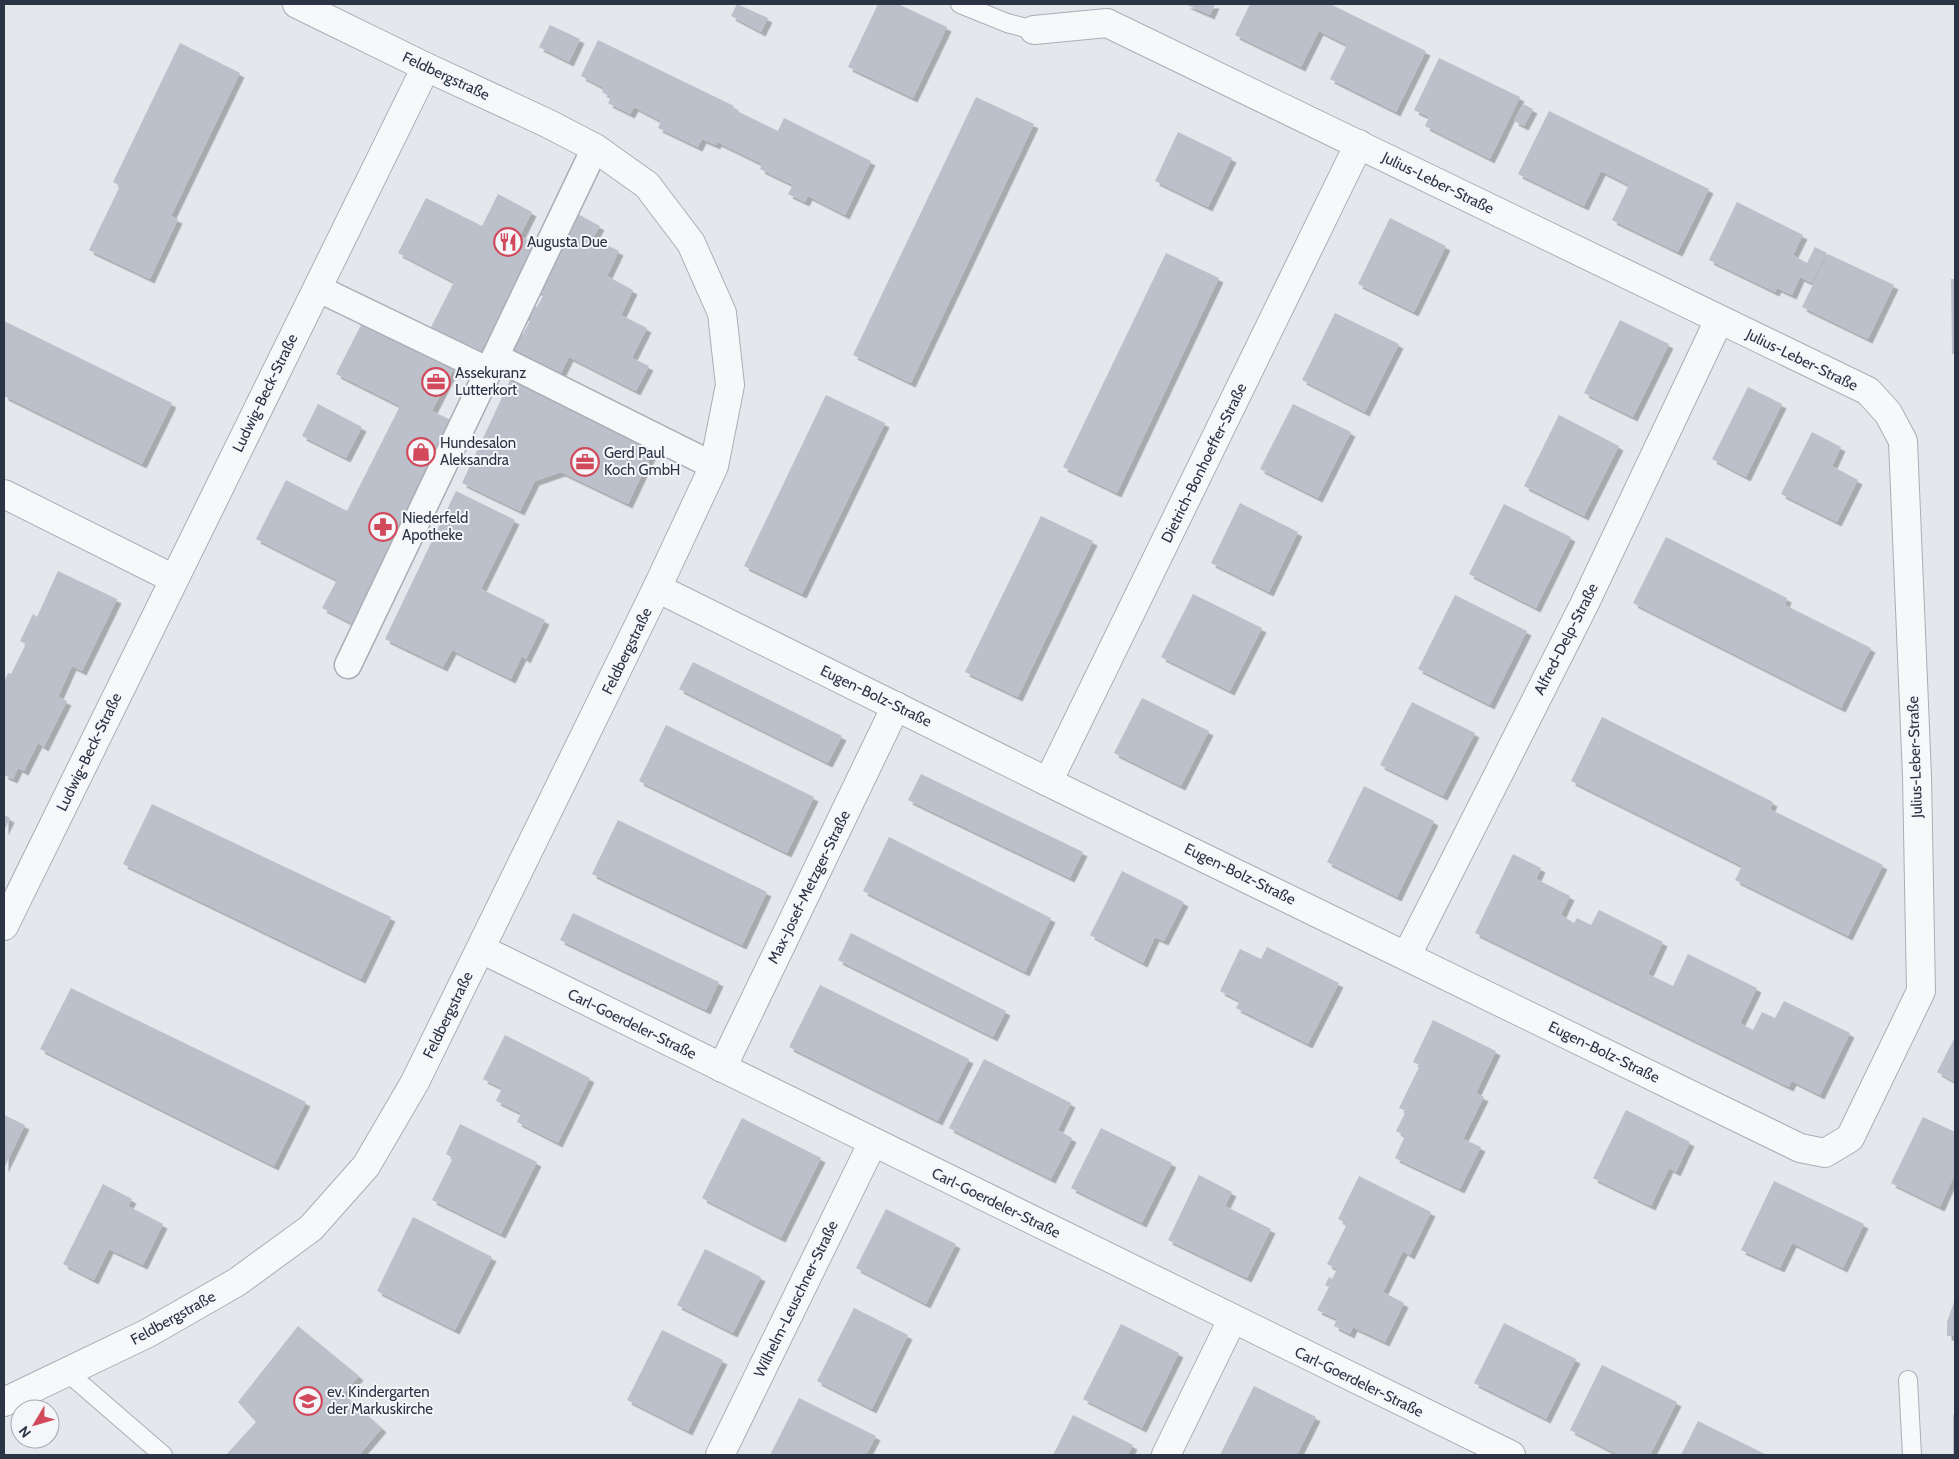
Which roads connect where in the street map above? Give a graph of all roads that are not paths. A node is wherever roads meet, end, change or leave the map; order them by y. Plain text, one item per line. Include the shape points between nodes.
1 (297, 4) edge
2 (960, 4) edge
3 (1034, 30) joint
4 (426, 67) junction
5 (1359, 144) junction
6 (595, 148) junction
7 (317, 288) junction
8 (1719, 320) junction
9 (492, 364) junction
10 (714, 466) junction
11 (4, 494) edge
12 (174, 579) junction
13 (658, 588) junction
14 (348, 665) dead end
15 (896, 706) junction
16 (1048, 782) junction
17 (4, 926) edge
18 (481, 949) junction
19 (1407, 955) junction
20 (722, 1068) junction
21 (873, 1142) junction
22 (1825, 1153) joint
23 (1232, 1320) junction
24 (67, 1372) junction
25 (1908, 1380) dead end
26 (4, 1402) edge
27 (163, 1455) edge
28 (720, 1455) edge
29 (1166, 1455) edge
30 (1511, 1455) edge
31 (1912, 1455) edge

1 - 4 street, Feldbergstraße
2 - 3 lane
3 - 5 street, Julius-Leber-Straße via 1107,23
4 - 6 street, Feldbergstraße
4 - 7 street, Ludwig-Beck-Straße
5 - 8 street, Julius-Leber-Straße
5 - 16 street, Dietrich-Bonhoeffer-Straße
6 - 9 street
6 - 10 street, Feldbergstraße via 648,185 691,244 722,313 730,385
7 - 9 street
7 - 12 street, Ludwig-Beck-Straße
8 - 19 street, Alfred-Delp-Straße via 1584,605
8 - 22 street, Julius-Leber-Straße via 1868,391 1888,413 1903,441 1917,776 1921,990 1850,1138
9 - 10 street
9 - 14 street
10 - 13 street, Feldbergstraße
11 - 12 street
12 - 17 street, Ludwig-Beck-Straße
13 - 15 street, Eugen-Bolz-Straße
13 - 18 street, Feldbergstraße
15 - 16 street, Eugen-Bolz-Straße
15 - 20 street, Max-Josef-Metzger-Straße
16 - 19 street, Eugen-Bolz-Straße
18 - 20 street, Carl-Goerdeler-Straße
18 - 24 street, Feldbergstraße via 416,1082 366,1166 311,1228 238,1282 148,1333
19 - 22 street, Eugen-Bolz-Straße via 1800,1148
20 - 21 street, Carl-Goerdeler-Straße
21 - 23 street, Carl-Goerdeler-Straße
21 - 28 street, Wilhelm-Leuschner-Straße
23 - 29 street
23 - 30 street, Carl-Goerdeler-Straße
24 - 26 street, Feldbergstraße
24 - 27 lane
25 - 31 lane

